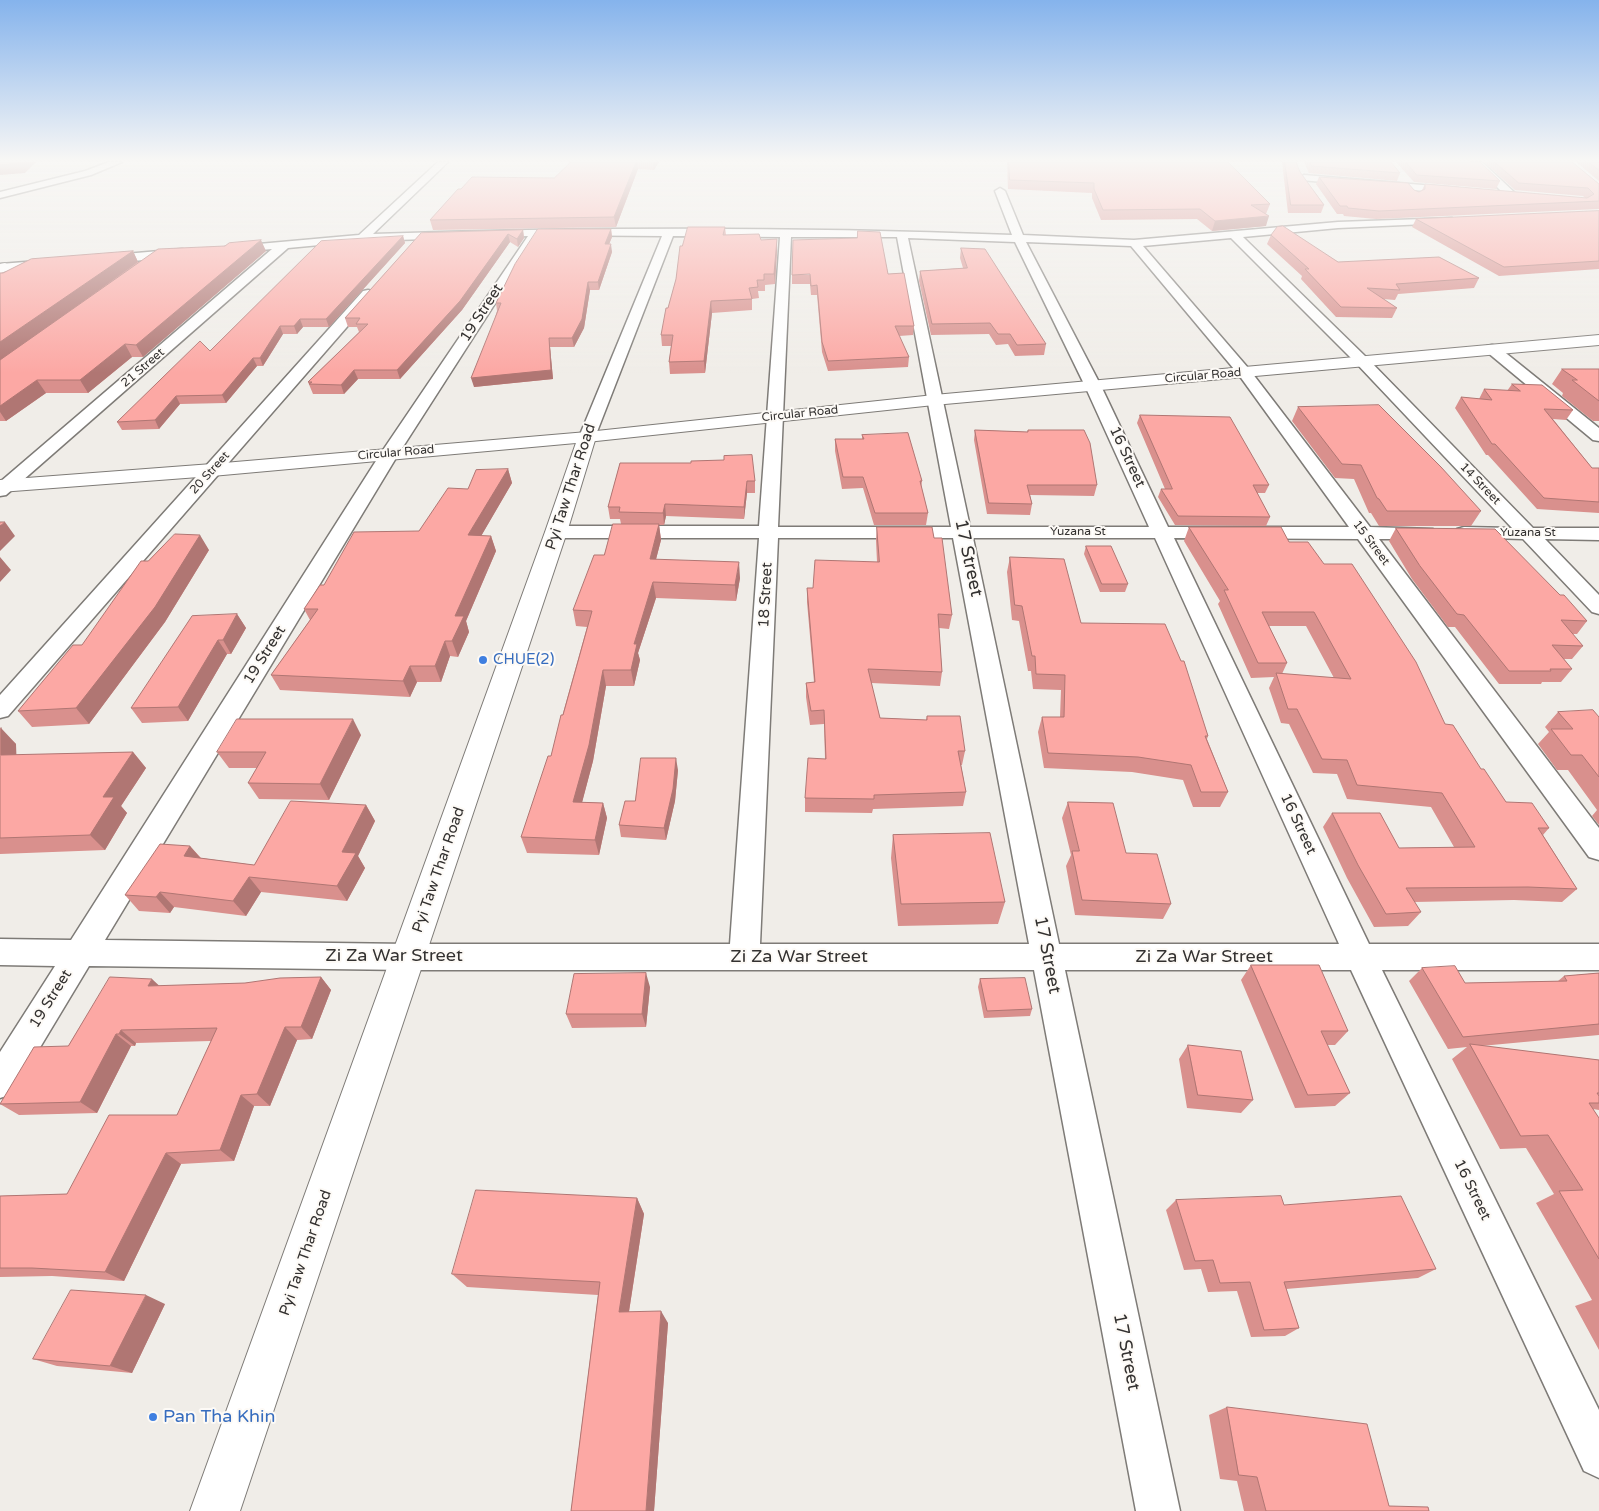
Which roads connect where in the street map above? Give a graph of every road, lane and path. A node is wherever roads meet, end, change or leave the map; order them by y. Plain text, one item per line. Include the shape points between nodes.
1 (536, 232) edge
2 (669, 232) edge
3 (368, 233) edge
4 (516, 233) edge
5 (729, 233) edge
6 (786, 233) junction
7 (1017, 233) edge
8 (1246, 233) edge
9 (902, 234) junction
10 (1234, 234) junction
11 (420, 235) junction
12 (362, 238) junction
13 (1019, 238) junction
14 (1134, 243) junction
15 (285, 244) junction
16 (217, 250) edge
17 (407, 250) edge
18 (197, 252) edge
19 (158, 255) junction
20 (91, 261) edge
21 (62, 263) edge
22 (2, 269) edge
23 (134, 273) edge
24 (381, 279) edge
25 (1599, 340) edge
26 (1492, 349) junction
27 (1361, 360) junction
28 (1244, 372) junction
29 (1093, 386) junction
30 (934, 400) junction
31 (775, 416) junction
32 (587, 436) junction
33 (1599, 436) edge
34 (390, 453) junction
35 (212, 470) junction
36 (2, 488) edge
37 (556, 532) junction
38 (770, 532) junction
39 (962, 532) junction
40 (1162, 532) junction
41 (1364, 533) junction
42 (1527, 533) junction
43 (1599, 534) edge
44 (1599, 607) edge
45 (0, 710) edge
46 (1599, 849) edge
47 (0, 952) edge
48 (80, 953) junction
49 (409, 957) junction
50 (744, 957) junction
51 (1048, 957) junction
52 (1360, 957) junction
53 (1599, 957) edge
54 (0, 1082) edge
55 (1599, 1456) edge
56 (215, 1511) edge
57 (1158, 1511) edge

1 - 34 street, 19 Street
2 - 32 street, Pyi Taw Thar Road
3 - 12 street
4 - 11 street
5 - 6 street
6 - 9 street
6 - 31 street, 18 Street
7 - 13 street, 16 Street
8 - 10 street
9 - 13 street
9 - 30 street, 17 Street
10 - 14 street
10 - 27 street, 14 Street
11 - 12 street
11 - 17 street
12 - 15 street
13 - 14 street
13 - 29 street, 16 Street
14 - 28 street, 15 Street
15 - 16 street
15 - 36 street, 21 Street
18 - 19 street
19 - 20 street
19 - 23 street
21 - 22 street
24 - 35 street, 20 Street
25 - 26 main road, Circular Road
26 - 27 main road, Circular Road
26 - 33 street
27 - 28 main road, Circular Road
27 - 42 street, 14 Street
28 - 29 main road, Circular Road
28 - 41 street, 15 Street
29 - 30 main road, Circular Road
29 - 40 street, 16 Street
30 - 31 main road, Circular Road
30 - 39 street, 17 Street
31 - 32 main road, Circular Road
31 - 38 street, 18 Street
32 - 34 main road, Circular Road
32 - 37 main road, Pyi Taw Thar Road
34 - 35 main road, Circular Road
34 - 48 street, 19 Street
35 - 36 main road, Circular Road
35 - 45 street, 20 Street
37 - 38 street, Yuzana St
37 - 49 main road, Pyi Taw Thar Road
38 - 39 street, Yuzana St
38 - 50 street, 18 Street
39 - 40 street, Yuzana St
39 - 51 street, 17 Street
40 - 41 street, Yuzana St
40 - 52 street, 16 Street
41 - 42 street, Yuzana St
41 - 46 street, 15 Street
42 - 43 street, Yuzana St
42 - 44 street, 14 Street
47 - 48 street, Zi Za War Street
48 - 49 street, Zi Za War Street
48 - 54 street, 19 Street
49 - 50 street, Zi Za War Street
49 - 56 main road, Pyi Taw Thar Road
50 - 51 street, Zi Za War Street
51 - 52 street, Zi Za War Street
51 - 57 street, 17 Street
52 - 53 street, Zi Za War Street
52 - 55 street, 16 Street

